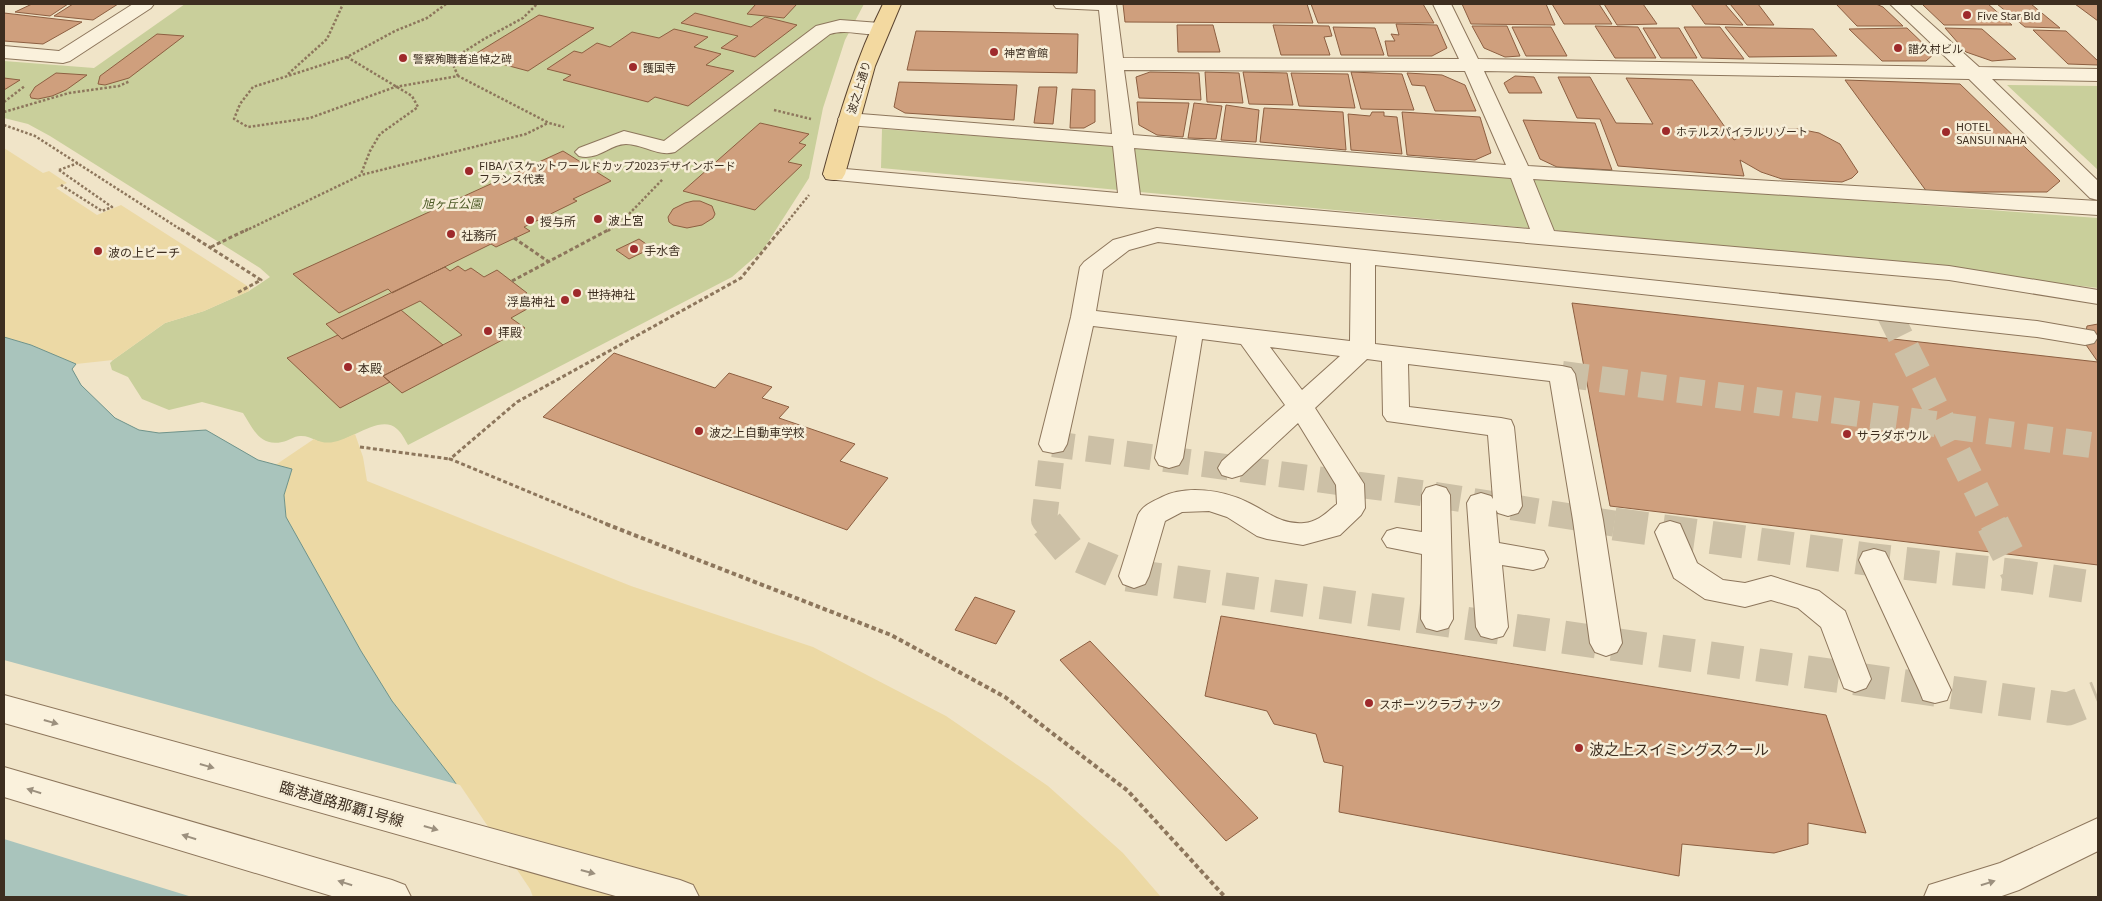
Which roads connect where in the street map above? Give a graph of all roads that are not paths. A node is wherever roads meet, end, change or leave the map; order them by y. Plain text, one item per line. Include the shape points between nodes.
1 (144, 4) edge
2 (892, 4) edge
3 (1062, 4) edge
4 (1107, 4) edge
5 (1442, 4) edge
6 (1899, 4) edge
7 (880, 29) junction
8 (4, 52) edge
9 (1114, 64) junction
10 (1472, 65) junction
11 (1973, 72) junction
12 (2098, 75) edge
13 (848, 119) junction
14 (1124, 141) junction
15 (586, 152) dead end
16 (1519, 172) junction
17 (834, 174) joint
18 (2098, 194) edge
19 (1130, 201) junction
20 (2098, 208) edge
21 (1544, 236) junction
22 (1363, 257) junction
23 (2098, 297) edge
24 (1083, 317) junction
25 (1191, 330) junction
26 (2085, 336) dead end
27 (1249, 337) junction
28 (1362, 350) junction
29 (1395, 354) junction
30 (1300, 406) junction
31 (1053, 444) dead end
32 (1169, 458) dead end
33 (1232, 468) dead end
34 (1436, 495) dead end
35 (1670, 532) dead end
36 (1397, 539) dead end
37 (1436, 546) junction
38 (1486, 552) junction
39 (1533, 559) dead end
40 (1874, 560) dead end
41 (1134, 576) dead end
42 (1437, 619) dead end
43 (1492, 627) dead end
44 (1606, 643) dead end
45 (1855, 679) dead end
46 (1935, 690) dead end
47 (4, 709) edge
48 (4, 782) edge
49 (2098, 834) edge
50 (392, 897) edge
51 (680, 897) edge
52 (1942, 897) edge

1 - 8 street via 63,57
2 - 7 main road, 波之上通り
3 - 4 street
4 - 9 street
5 - 10 street
6 - 11 street
7 - 13 main road, 波之上通り via 867,58
7 - 15 street via 840,25 822,30 668,148 624,137
9 - 10 street
9 - 14 street
10 - 11 street
10 - 16 street
11 - 12 street
11 - 18 street
13 - 14 street
13 - 17 main road, 波之上通り
14 - 16 street
14 - 19 street
16 - 20 street
16 - 21 street
17 - 19 street
19 - 21 street
21 - 23 street via 1949,273
22 - 24 street via 1157,235 1121,245 1092,267
22 - 26 street
22 - 28 street
24 - 25 street
24 - 31 street
25 - 27 street
25 - 32 street
27 - 28 street
27 - 30 street
28 - 29 street
28 - 30 street
29 - 38 street via 1396,415 1501,427 1495,505
29 - 44 street via 1562,374
30 - 33 street
30 - 41 street via 1350,484 1351,508 1330,527 1303,534 1267,528 1236,509 1209,501 1177,502 1152,515
34 - 37 street
35 - 45 street via 1685,570 1716,591 1745,595 1771,588 1808,599 1834,620
36 - 37 street
37 - 42 street
38 - 39 street
38 - 43 street
40 - 46 street
47 -> 51 street, 臨港道路那覇1号線
50 -> 48 street
52 -> 49 street via 2006,878

